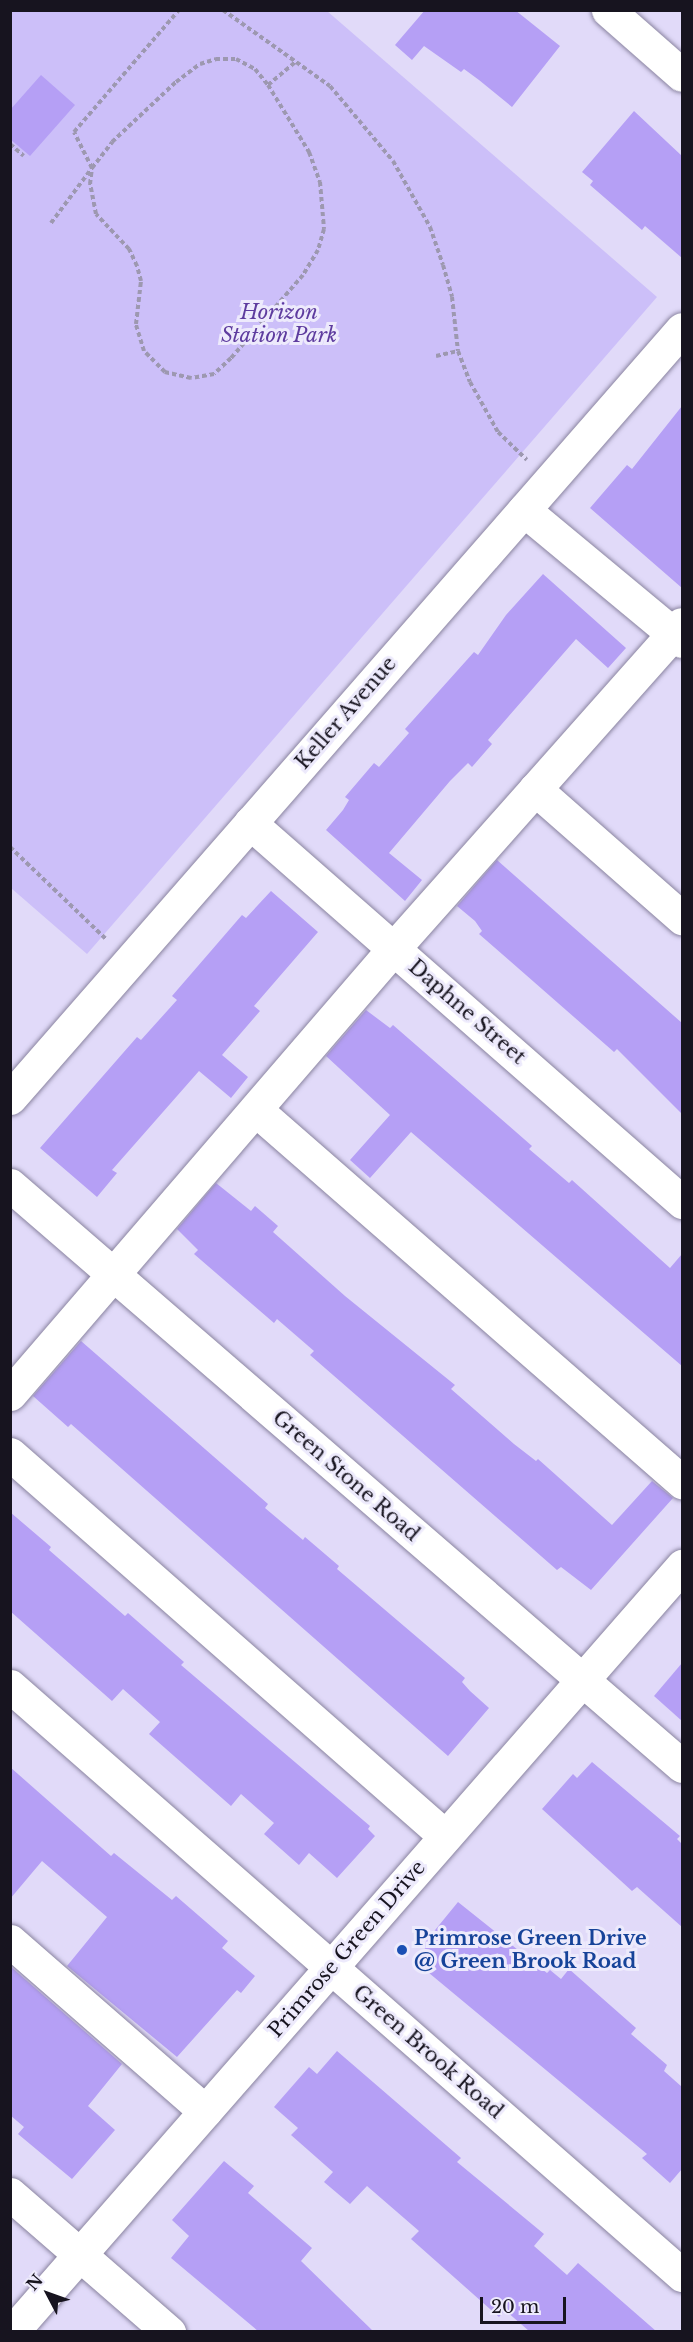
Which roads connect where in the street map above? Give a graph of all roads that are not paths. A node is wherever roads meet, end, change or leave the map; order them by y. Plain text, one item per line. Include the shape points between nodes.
1 (608, 10) edge
2 (682, 75) edge
3 (682, 329) edge
4 (524, 510) junction
5 (680, 633) edge
6 (535, 789) junction
7 (250, 823) junction
8 (682, 918) edge
9 (394, 948) junction
10 (10, 1098) edge
11 (256, 1110) junction
12 (10, 1185) edge
13 (682, 1202) edge
14 (114, 1274) junction
15 (10, 1394) edge
16 (10, 1454) edge
17 (682, 1482) edge
18 (682, 1566) edge
19 (583, 1681) junction
20 (10, 1686) edge
21 (682, 1766) edge
22 (445, 1836) junction
23 (10, 1941) edge
24 (332, 1968) junction
25 (205, 2111) junction
26 (10, 2194) edge
27 (80, 2254) junction
28 (682, 2275) edge
29 (12, 2331) edge
30 (169, 2331) edge

1 - 2 street
3 - 4 street, Keller Avenue
4 - 5 street
4 - 7 street, Keller Avenue
5 - 6 street
6 - 8 street
6 - 9 street
7 - 9 street, Daphne Street
7 - 10 street, Keller Avenue
9 - 11 street
9 - 13 street, Daphne Street
11 - 14 street
11 - 17 street
12 - 14 street, Green Stone Road
14 - 15 street
14 - 19 street, Green Stone Road
16 - 22 street
18 - 19 street, Primrose Green Drive
19 - 21 street, Green Stone Road
19 - 22 street, Primrose Green Drive
20 - 24 street, Green Brook Road
22 - 24 street, Primrose Green Drive
23 - 25 street
24 - 25 street, Primrose Green Drive
24 - 28 street, Green Brook Road
25 - 27 street, Primrose Green Drive
26 - 27 street
27 - 29 street, Primrose Green Drive
27 - 30 street

